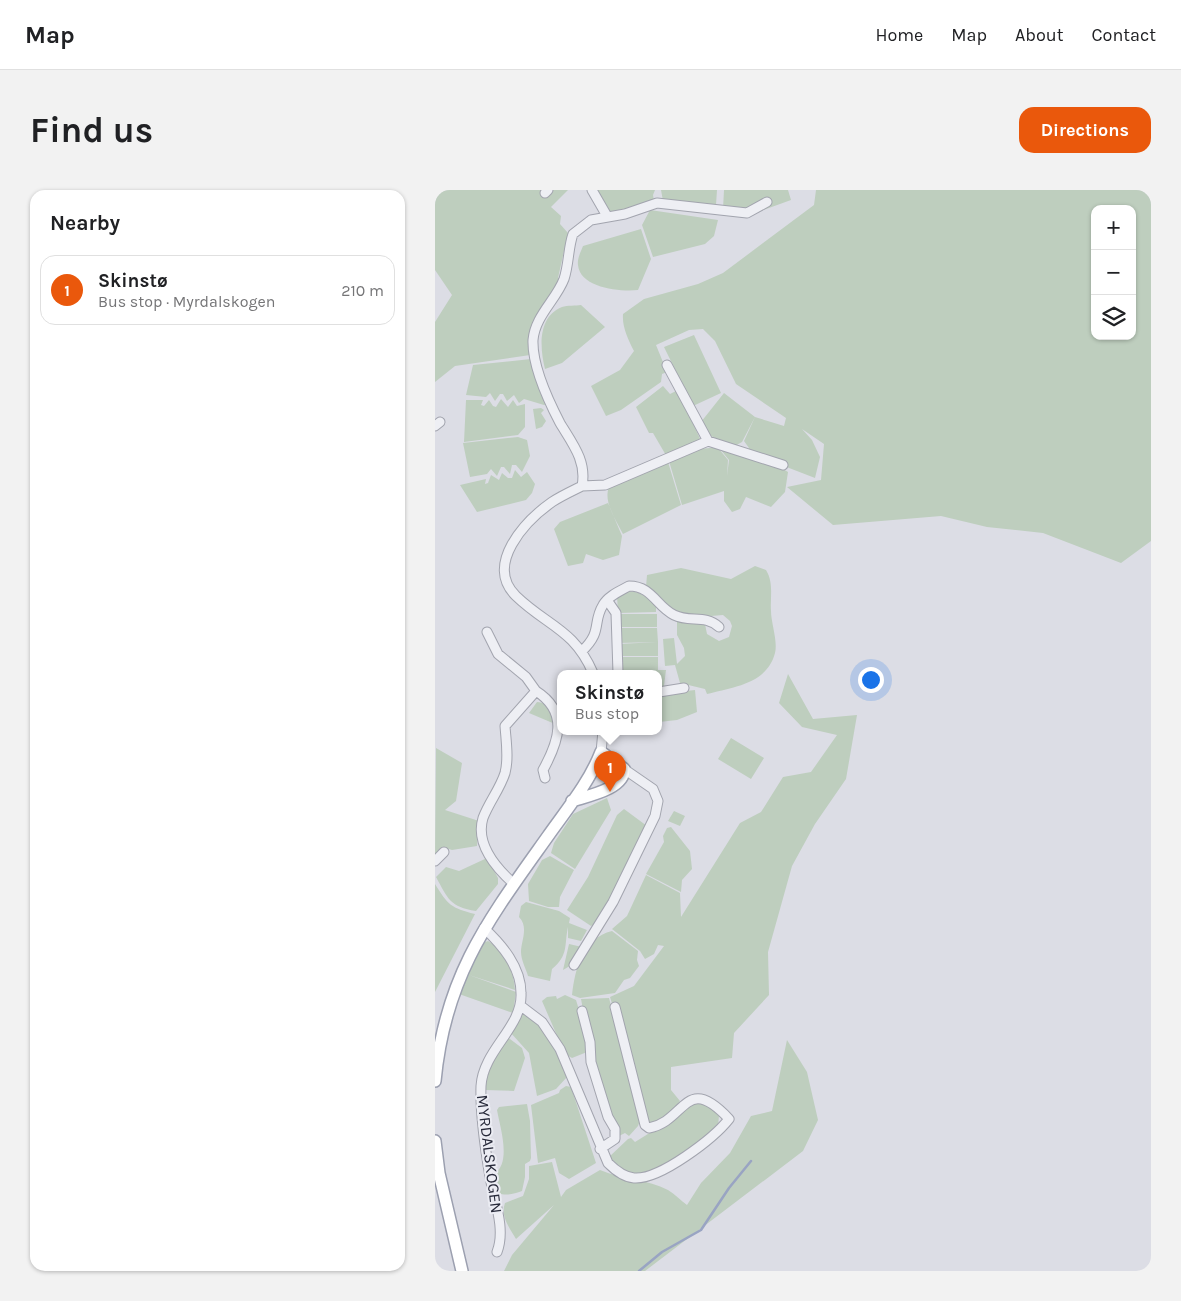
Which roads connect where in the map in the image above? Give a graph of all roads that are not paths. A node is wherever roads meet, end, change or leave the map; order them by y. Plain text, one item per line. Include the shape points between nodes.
1 (592, 190) edge
2 (767, 202) dead end
3 (607, 216) junction
4 (667, 365) dead end
5 (708, 441) junction
6 (783, 465) dead end
7 (582, 486) junction
8 (607, 600) junction
9 (719, 627) dead end
10 (487, 632) dead end
11 (582, 651) junction
12 (592, 670) edge
13 (618, 670) edge
14 (684, 688) dead end
15 (536, 691) junction
16 (662, 692) edge
17 (557, 719) edge
18 (557, 730) edge
19 (603, 735) edge
20 (601, 752) junction
21 (624, 769) junction
22 (545, 778) dead end
23 (572, 802) junction
24 (444, 852) dead end
25 (435, 861) edge
26 (514, 884) junction
27 (484, 928) junction
28 (574, 965) dead end
29 (521, 1006) junction
30 (615, 1007) dead end
31 (582, 1011) dead end
32 (438, 1032) edge
33 (435, 1080) edge
34 (435, 1141) edge
35 (600, 1149) junction
36 (497, 1252) dead end
37 (462, 1271) edge

1 - 3 street
2 - 3 street via 747,213 657,203 625,214
3 - 7 street via 591,220 573,234 561,285 536,328 533,350 552,406 582,463
4 - 5 street
5 - 6 street
5 - 7 street via 605,485
7 - 11 street via 552,502 535,516 513,542 504,567 509,587 517,597 568,635
8 - 9 street via 629,586 637,586 652,594 673,615 706,619
8 - 11 street via 600,612 595,636
8 - 13 street via 616,613
10 - 15 street via 498,654 526,677
11 - 12 street
14 - 16 street
15 - 17 street via 552,705
15 - 26 street via 505,726 505,770 483,818 485,848 492,861
18 - 22 street via 555,746 543,770
19 - 20 street
20 - 21 main road
20 - 23 main road via 595,768
21 - 23 main road via 621,780 612,786
21 - 28 street via 653,789 658,808 613,902
23 - 26 main road
24 - 25 street
26 - 27 main road
27 - 29 street via 499,943 519,976
27 - 32 main road via 455,985
29 - 35 street via 542,1022 559,1049
29 - 36 street, MYRDALSKOGEN via 494,1050 481,1083 490,1175 500,1229 501,1242
30 - 35 street via 645,1125 649,1128 664,1124 686,1101 694,1099 709,1102 729,1119 668,1167 645,1177 620,1174 607,1163
31 - 35 street via 591,1042 591,1062 608,1118 615,1129 615,1140
32 - 33 main road
34 - 37 main road via 439,1173

